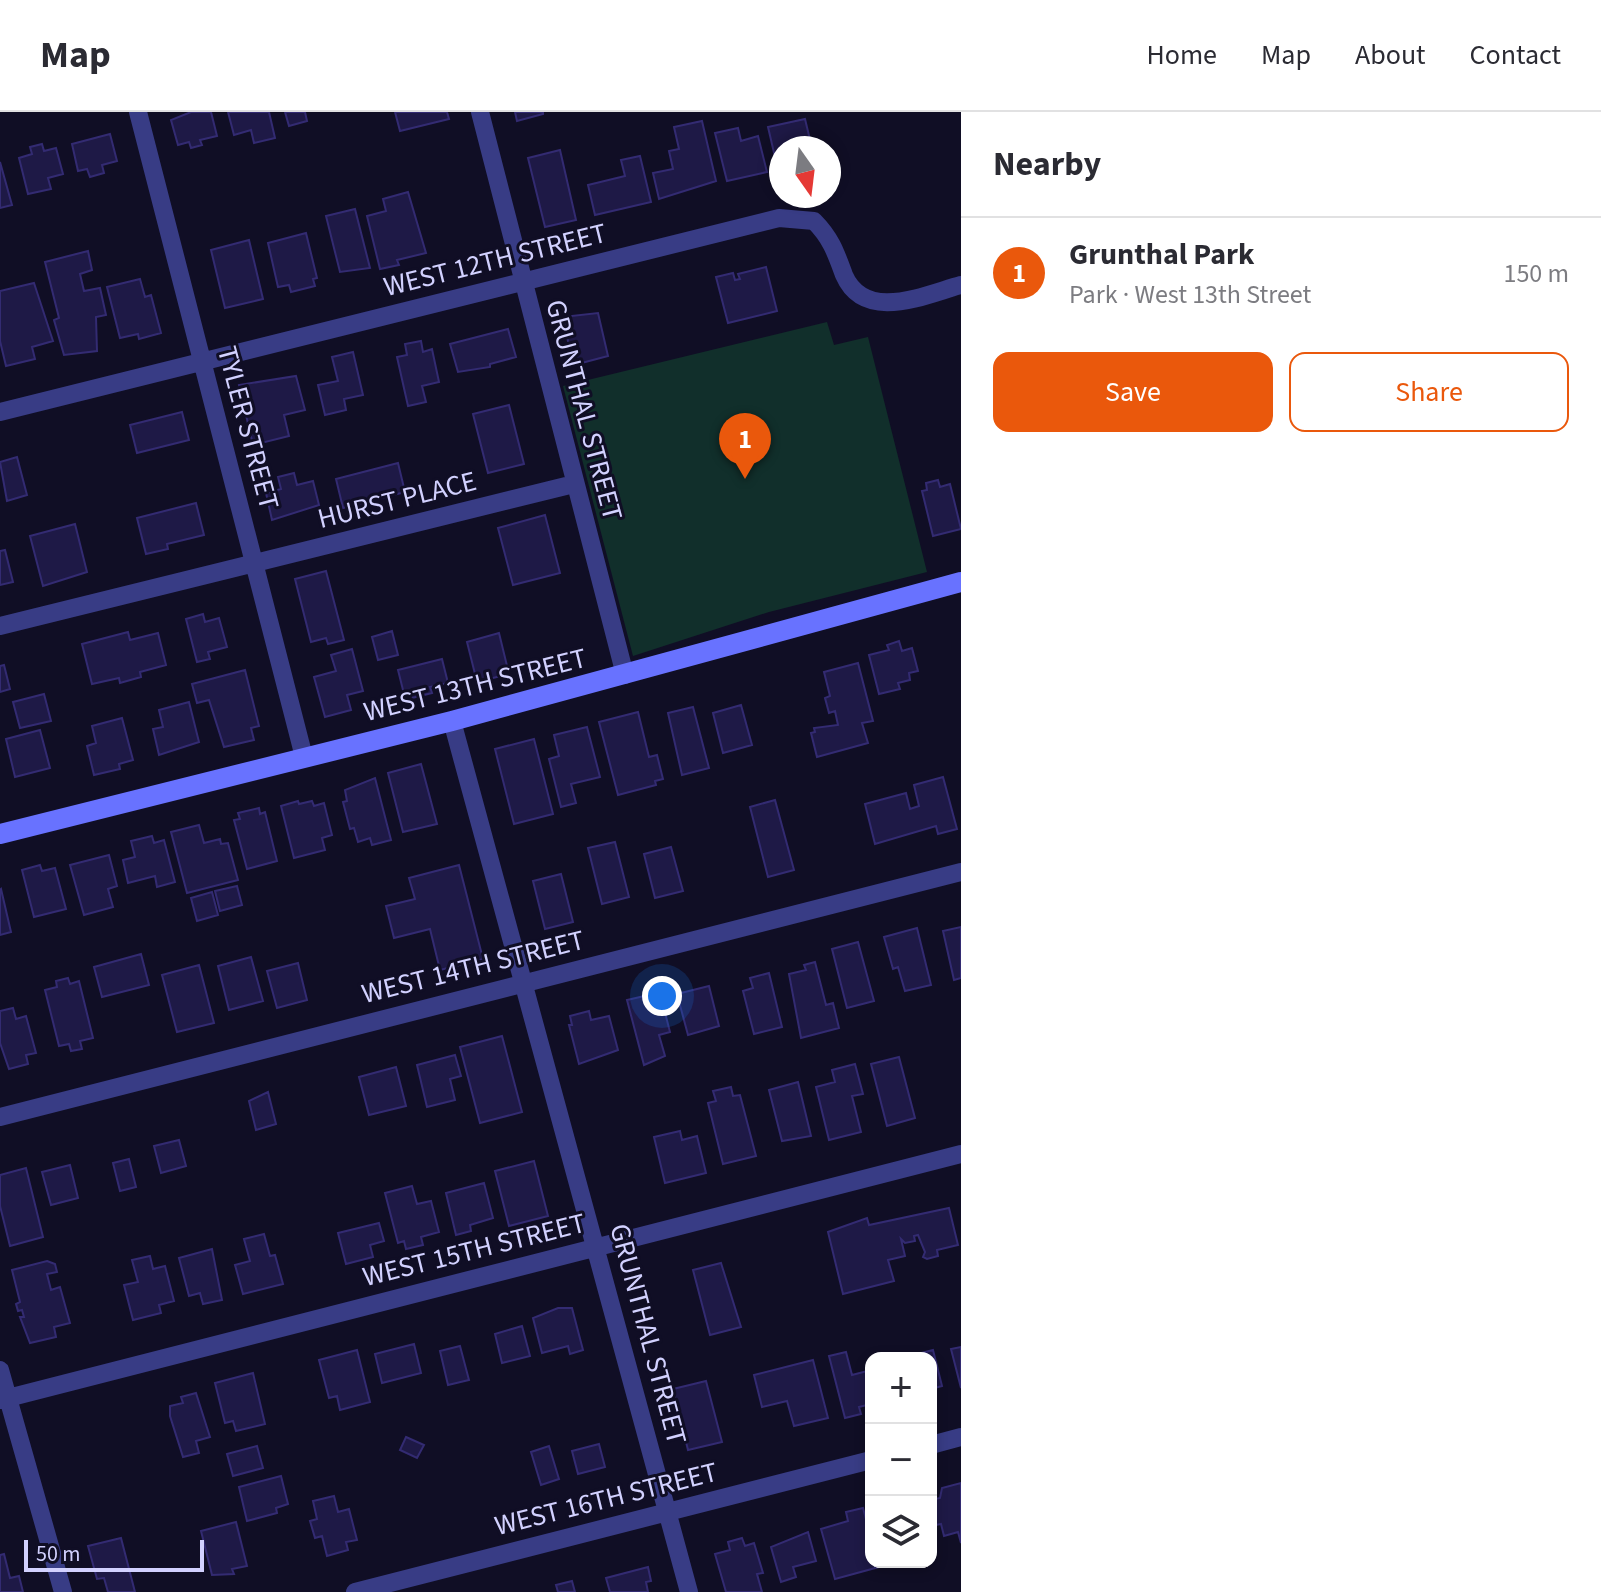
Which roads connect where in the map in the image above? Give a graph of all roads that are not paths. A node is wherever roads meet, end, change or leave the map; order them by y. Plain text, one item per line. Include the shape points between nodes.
1 (138, 112) edge
2 (480, 112) edge
3 (522, 283) junction
4 (961, 285) edge
5 (201, 362) junction
6 (0, 412) edge
7 (574, 484) junction
8 (255, 564) junction
9 (961, 582) edge
10 (0, 626) edge
11 (625, 675) junction
12 (452, 721) junction
13 (304, 757) junction
14 (0, 834) edge
15 (961, 872) edge
16 (523, 983) junction
17 (0, 1117) edge
18 (961, 1154) edge
19 (595, 1248) junction
20 (0, 1370) edge
21 (4, 1399) edge
22 (961, 1437) edge
23 (937, 1443) edge
24 (865, 1462) edge
25 (667, 1512) junction
26 (63, 1592) edge
27 (355, 1592) edge
28 (689, 1592) edge

1 - 5 street, TYLER STREET
2 - 3 street, GRUNTHAL STREET
3 - 4 street, WEST 12TH STREET via 798,217 814,221 827,234 853,290 865,299 892,303
3 - 5 street, WEST 12TH STREET
3 - 7 street, GRUNTHAL STREET
5 - 6 street, WEST 12TH STREET
5 - 8 street, TYLER STREET
7 - 8 street, HURST PLACE
7 - 11 street, GRUNTHAL STREET
8 - 10 street, HURST PLACE
8 - 13 street, TYLER STREET
9 - 11 street, WEST 13TH STREET
11 - 12 street, WEST 13TH STREET
12 - 13 street, WEST 13TH STREET
12 - 16 street, GRUNTHAL STREET
13 - 14 street, WEST 13TH STREET
15 - 16 street, WEST 14TH STREET
16 - 17 street, WEST 14TH STREET
16 - 19 street, GRUNTHAL STREET
18 - 19 street, WEST 15TH STREET
19 - 21 street, WEST 15TH STREET
19 - 25 street, GRUNTHAL STREET
20 - 21 street
21 - 26 street
22 - 23 street
24 - 25 street, WEST 16TH STREET
25 - 27 street, WEST 16TH STREET
25 - 28 street, GRUNTHAL STREET

